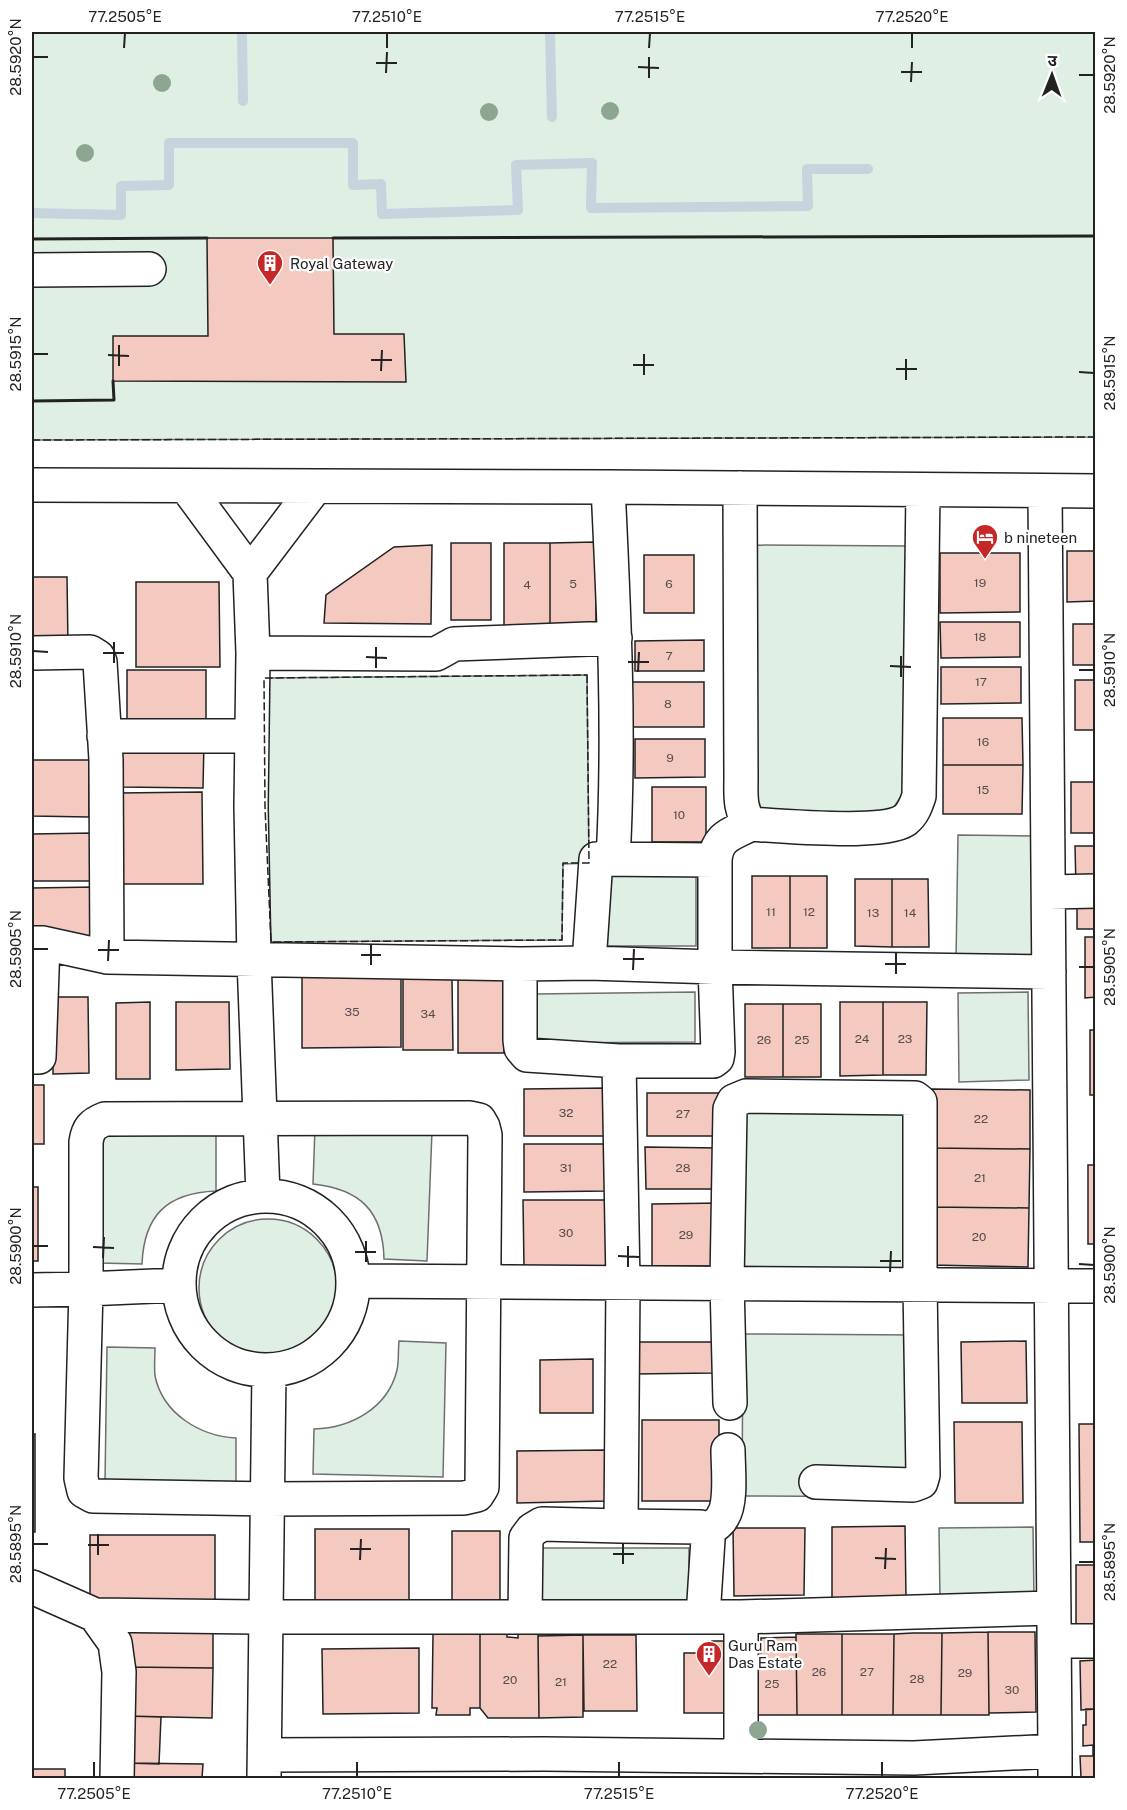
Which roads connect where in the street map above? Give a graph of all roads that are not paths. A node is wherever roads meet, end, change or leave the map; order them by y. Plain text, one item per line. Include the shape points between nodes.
1 (149, 269) dead end
2 (32, 270) edge
3 (32, 485) edge
4 (186, 486) junction
5 (316, 486) junction
6 (608, 487) junction
7 (740, 488) junction
8 (923, 490) junction
9 (1045, 491) junction
10 (1095, 491) edge
11 (250, 573) junction
12 (615, 638) junction
13 (32, 653) edge
14 (254, 653) junction
15 (104, 736) junction
16 (251, 736) junction
17 (751, 824) junction
18 (613, 859) junction
19 (716, 860) junction
20 (1095, 891) edge
21 (1049, 892) junction
22 (37, 943) edge
23 (107, 957) junction
24 (254, 960) junction
25 (589, 963) junction
26 (520, 964) junction
27 (715, 967) junction
28 (1049, 972) junction
29 (32, 1057) edge
30 (619, 1061) junction
31 (259, 1119) junction
32 (263, 1195) junction
33 (354, 1281) junction
34 (484, 1281) junction
35 (623, 1283) junction
36 (728, 1283) junction
37 (920, 1284) junction
38 (177, 1285) junction
39 (1052, 1285) junction
40 (1095, 1286) edge
41 (86, 1289) junction
42 (32, 1290) edge
43 (269, 1370) junction
44 (730, 1403) dead end
45 (728, 1450) dead end
46 (637, 1451) dead end
47 (816, 1482) dead end
48 (268, 1499) junction
49 (629, 1526) junction
50 (705, 1532) junction
51 (32, 1587) edge
52 (1054, 1608) junction
53 (95, 1615) junction
54 (266, 1617) junction
55 (525, 1617) junction
56 (703, 1617) junction
57 (741, 1617) junction
58 (1054, 1641) junction
59 (1095, 1641) edge
60 (741, 1756) junction
61 (1055, 1765) edge
62 (435, 1766) edge
63 (545, 1766) edge
64 (264, 1767) edge
65 (915, 1768) edge
66 (117, 1779) edge

1 - 2 street
3 - 4 street
4 - 5 street
4 - 11 street
5 - 6 street
5 - 11 street
6 - 7 street
6 - 12 street
7 - 8 street
7 - 17 street via 741,777 744,817
8 - 9 street
8 - 17 street via 919,796 914,810 905,820 890,826
9 - 10 street
9 - 21 street
11 - 14 street
12 - 14 street via 454,644 436,654
12 - 18 street
13 - 15 street via 90,652 98,657
14 - 16 street
15 - 16 street
15 - 23 street
16 - 24 street
17 - 19 street via 721,841
18 - 19 street
18 - 25 street via 596,859
19 - 27 street
20 - 21 street
21 - 28 street
22 - 23 street
22 - 29 street via 39,1057
23 - 24 street
24 - 26 street
24 - 31 street
25 - 26 street
25 - 27 street
26 - 30 street via 520,1040 524,1053
27 - 28 street
27 - 30 street via 717,1058
28 - 39 street
30 - 35 street
31 - 32 street
31 - 34 street via 479,1120 485,1135
31 - 41 street via 105,1119 94,1124 86,1142
32 - 33 street via 290,1198 315,1210 335,1229 348,1253
32 - 38 street via 236,1200 205,1220 193,1233 181,1258
33 - 34 street
33 - 43 street via 350,1308 338,1332 320,1352 296,1365
34 - 35 street
34 - 48 street via 482,1487 477,1495
35 - 36 street
35 - 49 street
36 - 37 street
36 - 37 street via 730,1109 734,1101 746,1096 915,1098 920,1102
36 - 44 street
37 - 39 street
37 - 47 street via 921,1482
38 - 41 street
38 - 43 street via 183,1312 196,1336 216,1355 242,1367
39 - 40 street
39 - 52 street
41 - 42 street
41 - 48 street via 81,1478 84,1491 93,1496
43 - 48 street
45 - 50 street via 727,1503 723,1516
46 - 49 street
48 - 54 street
49 - 50 street via 700,1527
49 - 55 street via 542,1524 532,1530 526,1539
50 - 56 street via 708,1539
51 - 53 street
52 - 57 street
52 - 58 street
53 - 54 street
53 - 66 street via 115,1642 117,1652
54 - 55 street
54 - 64 street
55 - 56 street
56 - 57 street
57 - 60 street
58 - 59 street
58 - 61 street
60 - 63 street
60 - 65 street
61 - 65 street
62 - 63 street
62 - 64 street

